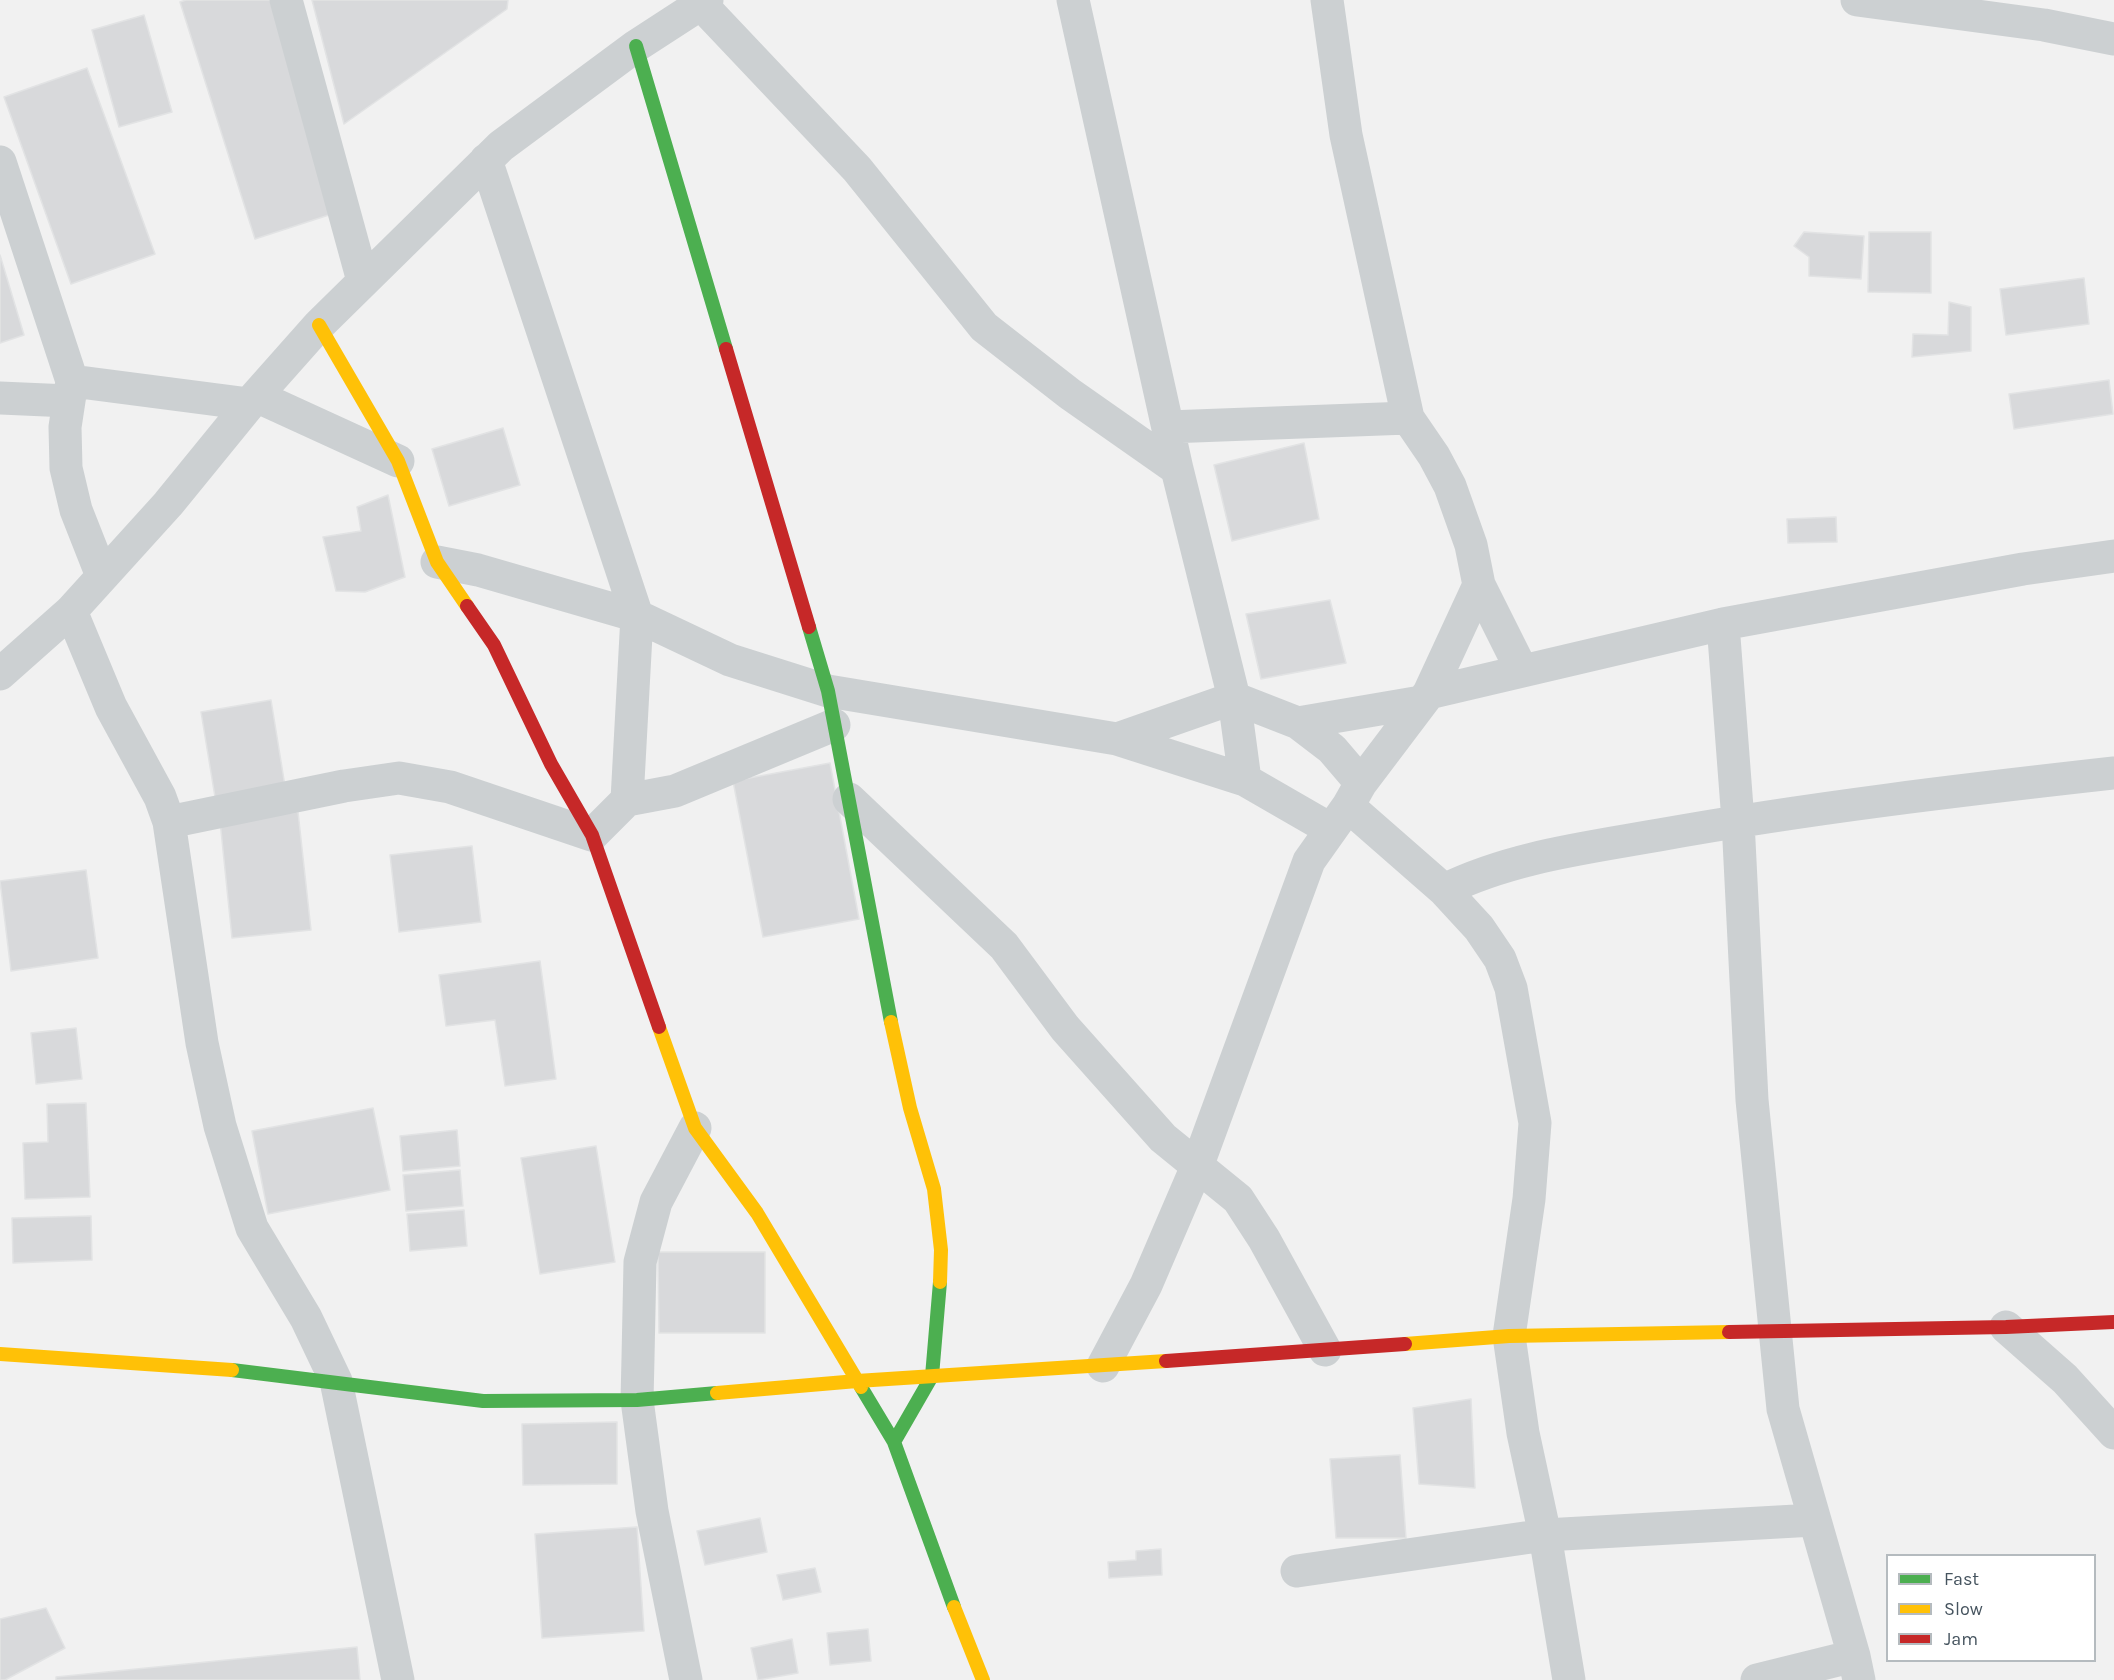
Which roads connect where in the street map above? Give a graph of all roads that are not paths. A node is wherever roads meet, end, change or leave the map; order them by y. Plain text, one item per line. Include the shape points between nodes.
1 (286, 0) edge
2 (1072, 0) edge
3 (1327, 0) edge
4 (1857, 0) edge
5 (2011, 0) edge
6 (702, 2) edge
7 (2044, 25) junction
8 (2114, 39) edge
9 (636, 46) junction
10 (486, 160) junction
11 (0, 162) edge
12 (363, 281) junction
13 (319, 325) junction
14 (71, 391) junction
15 (0, 398) edge
16 (253, 400) junction
17 (1408, 418) junction
18 (1168, 427) junction
19 (398, 461) junction
20 (1178, 469) junction
21 (2114, 556) edge
22 (437, 562) junction
23 (102, 576) junction
24 (1479, 585) junction
25 (71, 611) junction
26 (637, 616) junction
27 (1723, 624) junction
28 (1522, 671) junction
29 (0, 674) edge
30 (828, 691) junction
31 (1234, 698) junction
32 (1425, 698) junction
33 (1298, 723) junction
34 (834, 725) junction
35 (1117, 739) junction
36 (2114, 773) edge
37 (1245, 780) junction
38 (849, 799) junction
39 (627, 800) junction
40 (1346, 806) junction
41 (1738, 820) junction
42 (169, 822) junction
43 (592, 835) junction
44 (1444, 890) junction
45 (695, 1128) junction
46 (1198, 1164) junction
47 (2114, 1322) edge
48 (2006, 1327) junction
49 (1773, 1331) junction
50 (1509, 1336) junction
51 (1325, 1350) junction
52 (0, 1354) edge
53 (1103, 1366) junction
54 (932, 1376) junction
55 (336, 1381) junction
56 (857, 1381) junction
57 (637, 1400) junction
58 (2114, 1433) edge
59 (894, 1442) junction
60 (1814, 1520) junction
61 (1545, 1535) junction
62 (1297, 1571) dead end
63 (1857, 1668) edge
64 (398, 1680) edge
65 (686, 1680) edge
66 (983, 1680) edge
67 (1569, 1680) edge
68 (1757, 1680) edge

1 - 12 street
2 - 18 street
3 - 17 street via 1346,135
4 - 7 street
5 - 7 street
6 - 9 street
6 - 20 street via 857,169 984,327 1070,394
7 - 8 street
9 - 10 street
9 - 30 street
10 - 12 street
10 - 26 street
11 - 14 street
12 - 13 street
13 - 16 street
13 - 19 street
14 - 15 street
14 - 16 street
14 - 23 street via 65,427 66,468 75,510
16 - 19 street
16 - 23 street via 168,504
17 - 18 street
17 - 24 street via 1450,486 1468,536
18 - 20 street
19 - 22 street
20 - 31 street
21 - 27 street
22 - 26 street
22 - 43 street via 494,645 551,764
23 - 25 street
24 - 28 street
24 - 32 street
25 - 29 street
25 - 42 street via 111,707 156,789
26 - 30 street via 730,660
26 - 39 street
27 - 28 street
27 - 41 street
28 - 32 street
30 - 34 street
30 - 35 street
31 - 33 street
31 - 35 street
31 - 37 street
32 - 33 street
32 - 40 street
33 - 40 street via 1332,749
34 - 38 street
34 - 39 street via 675,791
35 - 37 street
36 - 41 street
37 - 40 street
38 - 46 street via 1004,946 1065,1029 1124,1097 1163,1138
38 - 54 street via 910,1108 934,1189 941,1250 940,1310
39 - 43 street
40 - 44 street
40 - 46 street via 1309,861
41 - 44 street via 1530,858 1470,877
41 - 49 street via 1752,1100
42 - 43 street via 399,778 450,787
42 - 55 street via 202,1043 220,1126 252,1228 306,1318
43 - 45 street
44 - 50 street via 1479,928 1500,959 1513,999 1535,1123 1530,1199
45 - 56 street via 757,1213
45 - 57 street via 656,1202 640,1262
46 - 51 street via 1238,1199
46 - 53 street via 1146,1285
47 - 48 street
48 - 49 street
48 - 58 street via 2065,1378
49 - 50 street
49 - 60 street via 1783,1409
50 - 51 street
50 - 61 street via 1523,1433
51 - 53 street
52 - 55 street via 238,1370
53 - 54 street
54 - 56 street
54 - 59 street
55 - 57 street via 483,1401
55 - 64 street
56 - 57 street
56 - 59 street
57 - 65 street via 652,1511
59 - 66 street
60 - 61 street
60 - 63 street
61 - 62 street
61 - 67 street
63 - 68 street

